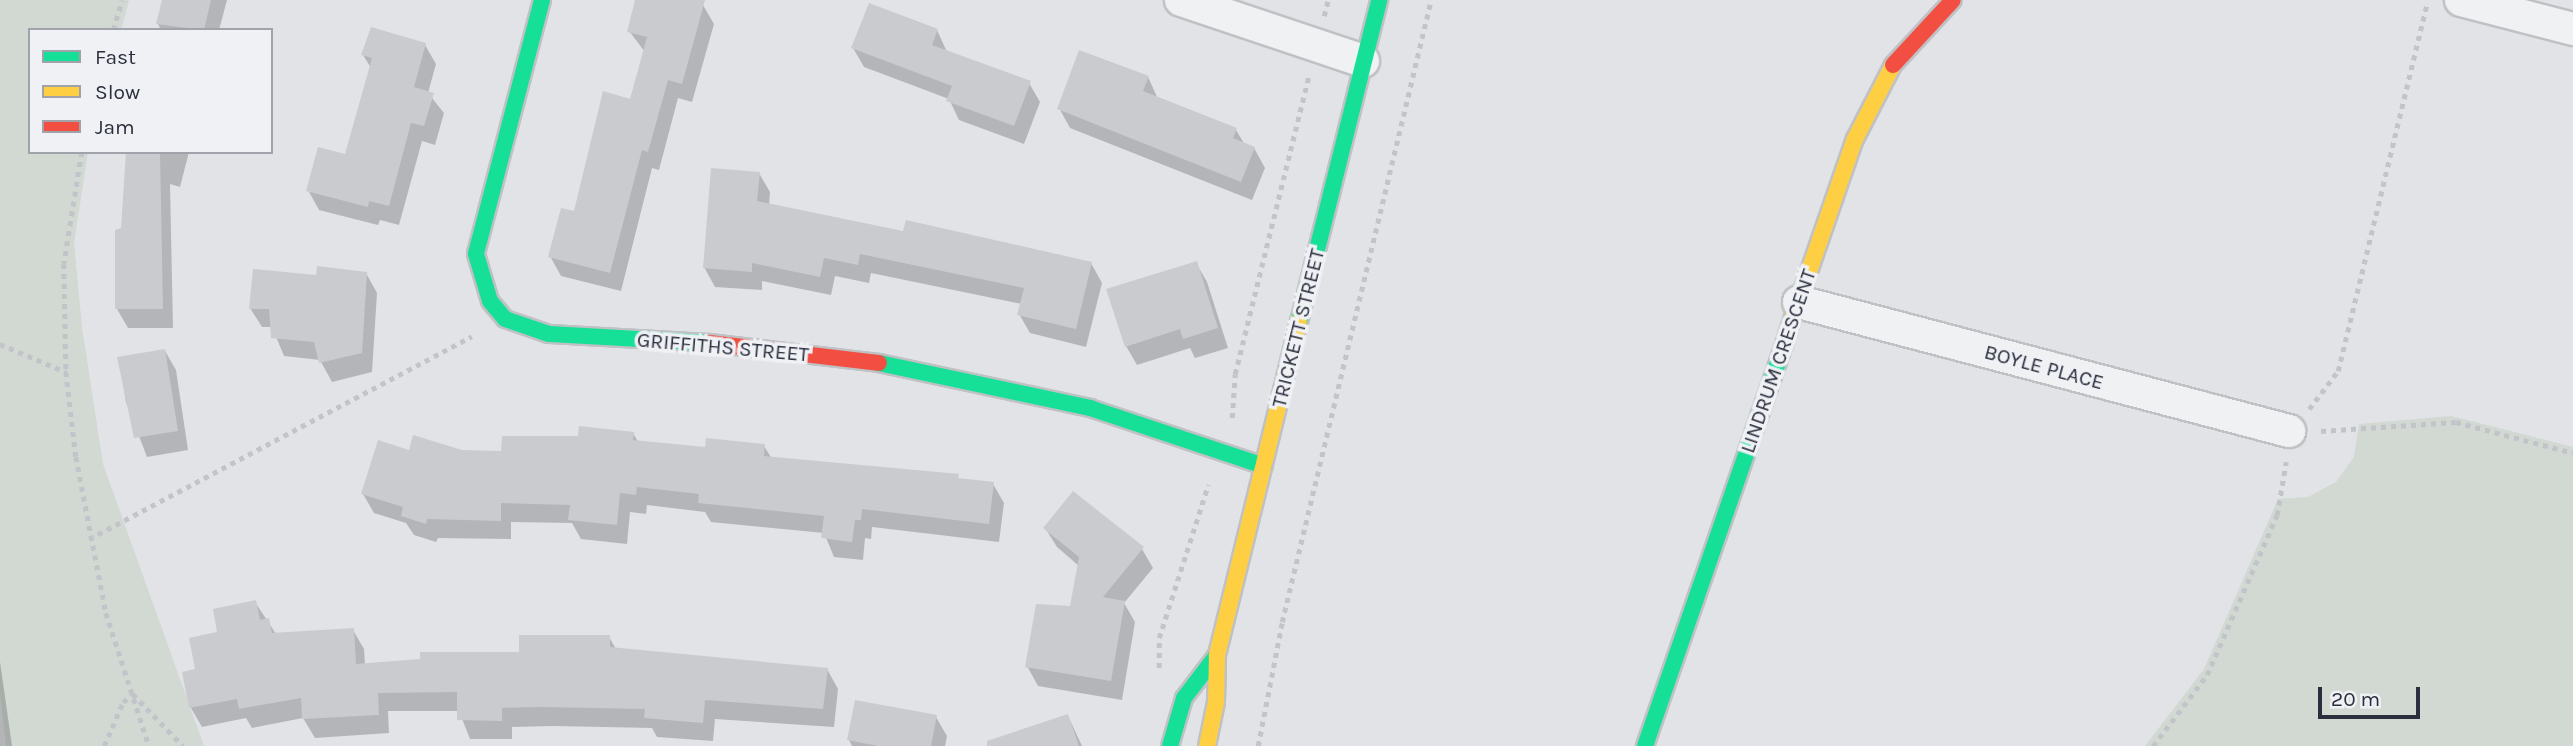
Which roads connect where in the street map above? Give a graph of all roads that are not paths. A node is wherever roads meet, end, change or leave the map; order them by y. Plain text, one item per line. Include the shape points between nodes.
1 (542, 0) edge
2 (1181, 0) edge
3 (1378, 0) edge
4 (1954, 0) edge
5 (2461, 0) edge
6 (2573, 29) edge
7 (1363, 61) junction
8 (1798, 302) junction
9 (2289, 431) road end
10 (1264, 466) junction
11 (1217, 655) junction
12 (1170, 746) edge
13 (1207, 746) edge
14 (1645, 746) edge

1 - 10 street, GRIFFITHS STREET via 476,254 490,300 505,319 549,334 718,344 918,370 1090,408
2 - 7 street
3 - 7 street, TRICKETT STREET
4 - 8 street, LINDRUM CRESCENT via 1915,37 1886,74 1855,139
5 - 6 street
7 - 10 street, TRICKETT STREET
8 - 9 street, BOYLE PLACE
8 - 14 street, LINDRUM CRESCENT
10 - 11 street, TRICKETT STREET
11 - 12 street, TRICKETT STREET via 1184,698
11 - 13 street, TRICKETT STREET via 1216,702

